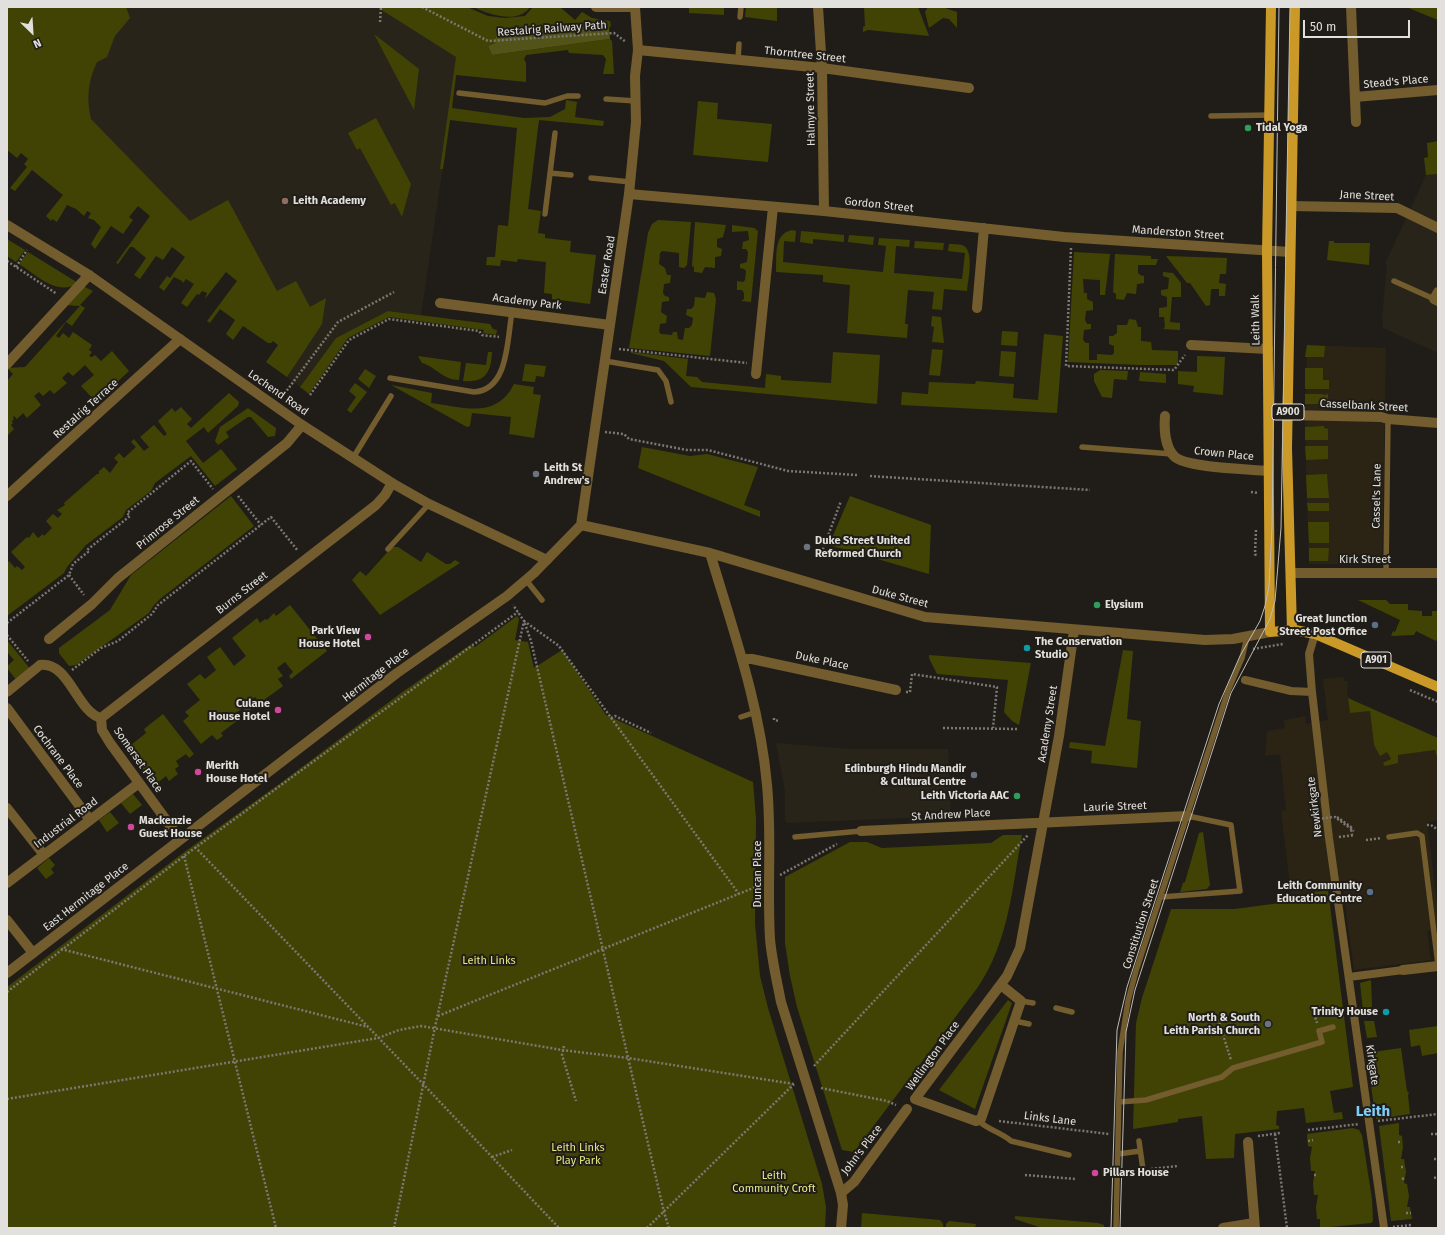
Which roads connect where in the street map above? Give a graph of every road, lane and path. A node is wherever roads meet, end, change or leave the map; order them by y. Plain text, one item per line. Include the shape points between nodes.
1 (381, 7) edge
2 (422, 7) edge
3 (596, 7) edge
4 (635, 7) edge
5 (741, 7) edge
6 (818, 7) edge
7 (1271, 7) edge
8 (1295, 7) edge
9 (1351, 7) edge
10 (740, 17) dead end
11 (380, 22) dead end
12 (739, 44) dead end
13 (638, 50) junction
14 (738, 60) junction
15 (822, 68) junction
16 (968, 88) dead end
17 (1438, 90) edge
18 (459, 93) dead end
19 (578, 96) dead end
20 (1355, 97) junction
21 (606, 99) dead end
22 (636, 101) junction
23 (1270, 115) junction
24 (1211, 116) dead end
25 (1356, 122) dead end
26 (555, 133) dead end
27 (550, 173) junction
28 (571, 175) dead end
29 (591, 178) dead end
30 (631, 182) junction
31 (629, 194) junction
32 (1291, 206) junction
33 (773, 207) junction
34 (824, 211) junction
35 (545, 214) dead end
36 (7, 225) edge
37 (984, 228) junction
38 (1438, 228) edge
39 (1068, 237) junction
40 (33, 241) junction
41 (1267, 251) junction
42 (1290, 252) junction
43 (7, 261) edge
44 (16, 267) junction
45 (88, 275) junction
46 (1394, 281) dead end
47 (394, 292) dead end
48 (1437, 298) edge
49 (66, 299) junction
50 (440, 303) dead end
51 (977, 308) dead end
52 (512, 312) junction
53 (610, 325) junction
54 (507, 338) junction
55 (180, 339) junction
56 (1191, 345) joint
57 (607, 348) junction
58 (1268, 349) junction
59 (605, 362) junction
60 (7, 364) edge
61 (757, 369) joint
62 (390, 378) dead end
63 (310, 395) dead end
64 (391, 396) dead end
65 (671, 402) dead end
66 (275, 407) junction
67 (1288, 415) junction
68 (1165, 416) dead end
69 (1388, 419) junction
70 (1438, 423) edge
71 (302, 425) junction
72 (594, 431) junction
73 (1082, 447) dead end
74 (1172, 454) junction
75 (353, 458) junction
76 (1268, 471) junction
77 (857, 475) dead end
78 (870, 476) dead end
79 (392, 483) junction
80 (231, 488) junction
81 (1090, 490) dead end
82 (7, 496) edge
83 (219, 497) junction
84 (841, 501) dead end
85 (429, 504) junction
86 (261, 525) junction
87 (581, 525) junction
88 (388, 549) dead end
89 (710, 554) junction
90 (820, 557) dead end
91 (305, 560) junction
92 (547, 560) junction
93 (1292, 572) junction
94 (1386, 572) junction
95 (1438, 573) edge
96 (69, 575) junction
97 (526, 580) junction
98 (507, 596) junction
99 (542, 600) dead end
100 (92, 604) junction
101 (518, 612) junction
102 (524, 621) junction
103 (7, 624) edge
104 (1074, 630) junction
105 (1292, 630) junction
106 (1270, 632) junction
107 (7, 634) edge
108 (1315, 634) junction
109 (1246, 637) junction
110 (49, 639) dead end
111 (742, 659) junction
112 (39, 667) junction
113 (64, 678) junction
114 (1245, 680) dead end
115 (1438, 687) edge
116 (896, 690) joint
117 (7, 692) edge
118 (1312, 692) junction
119 (7, 708) edge
120 (756, 712) junction
121 (740, 717) dead end
122 (101, 718) junction
123 (611, 718) junction
124 (774, 718) dead end
125 (779, 721) dead end
126 (942, 728) dead end
127 (993, 728) junction
128 (1018, 729) dead end
129 (651, 733) dead end
130 (139, 783) junction
131 (7, 808) edge
132 (1326, 808) junction
133 (1188, 816) junction
134 (1318, 819) dead end
135 (90, 820) junction
136 (1041, 823) junction
137 (1427, 825) dead end
138 (1438, 830) edge
139 (861, 831) joint
140 (1354, 831) dead end
141 (795, 837) dead end
142 (1389, 837) joint
143 (1329, 838) junction
144 (180, 840) junction
145 (1366, 840) dead end
146 (840, 842) dead end
147 (195, 848) junction
148 (44, 855) junction
149 (184, 856) junction
150 (770, 880) junction
151 (7, 883) edge
152 (739, 894) junction
153 (1161, 897) junction
154 (7, 920) edge
155 (52, 938) junction
156 (61, 949) junction
157 (603, 949) junction
158 (33, 953) junction
159 (1438, 966) edge
160 (1403, 970) joint
161 (7, 973) edge
162 (1349, 977) junction
163 (1001, 985) junction
164 (216, 988) junction
165 (7, 992) edge
166 (1021, 1001) junction
167 (1032, 1003) dead end
168 (1056, 1008) dead end
169 (1072, 1012) dead end
170 (438, 1016) junction
171 (1218, 1019) dead end
172 (1015, 1021) junction
173 (1029, 1024) dead end
174 (435, 1027) junction
175 (1333, 1027) dead end
176 (368, 1028) junction
177 (378, 1038) junction
178 (564, 1046) dead end
179 (562, 1050) junction
180 (628, 1058) junction
181 (235, 1062) junction
182 (1233, 1068) junction
183 (814, 1072) dead end
184 (818, 1083) dead end
185 (423, 1084) junction
186 (7, 1098) edge
187 (576, 1101) dead end
188 (1119, 1102) junction
189 (907, 1109) joint
190 (980, 1120) junction
191 (1280, 1133) dead end
192 (1275, 1134) junction
193 (1431, 1134) dead end
194 (1438, 1134) edge
195 (1118, 1135) junction
196 (1313, 1140) dead end
197 (1139, 1141) dead end
198 (1308, 1141) dead end
199 (1248, 1142) joint
200 (1398, 1142) dead end
201 (1402, 1142) dead end
202 (512, 1150) dead end
203 (1140, 1151) junction
204 (1118, 1154) junction
205 (1069, 1155) dead end
206 (492, 1157) junction
207 (1438, 1159) edge
208 (1434, 1160) dead end
209 (1178, 1166) dead end
210 (1401, 1167) dead end
211 (1405, 1167) dead end
212 (1143, 1170) joint
213 (1025, 1175) dead end
214 (1438, 1177) edge
215 (1434, 1178) dead end
216 (1076, 1179) dead end
217 (841, 1193) junction
218 (664, 1212) junction
219 (1406, 1213) dead end
220 (1411, 1213) dead end
221 (1255, 1226) edge
222 (1411, 1226) dead end
223 (276, 1228) edge
224 (394, 1228) edge
225 (559, 1228) edge
226 (647, 1228) edge
227 (669, 1228) edge
228 (841, 1228) edge
229 (1116, 1228) edge
230 (1223, 1228) edge
231 (1287, 1228) edge
232 (1385, 1228) edge

1 - 11 path
2 - 13 path, Restalrig Railway Path via 488,42 614,33
3 - 4 street
4 - 13 street, Easter Road
5 - 10 lane
6 - 15 street, Halmyre Street
7 - 23 main road, Leith Walk / A900
8 - 32 main road, A900
9 - 20 street, Stead's Place
12 - 14 lane
13 - 14 street, Thorntree Street
13 - 22 street, Easter Road
14 - 15 street, Thorntree Street
15 - 16 street, Thorntree Street
15 - 34 street, Halmyre Street
17 - 20 street, Stead's Place
18 - 19 lane via 545,103 566,96
20 - 25 street, Stead's Place
21 - 22 lane
22 - 30 street, Easter Road
23 - 24 lane
23 - 41 main road, Leith Walk / A900
26 - 27 lane
27 - 28 lane
27 - 35 lane
29 - 30 lane
30 - 31 street, Easter Road
31 - 33 street, Gordon Street
31 - 53 street, Easter Road
32 - 38 street, Jane Street via 1397,208
32 - 42 main road, A900
33 - 34 street, Gordon Street
33 - 61 street
34 - 37 street, Gordon Street
36 - 40 street, Lochend Road
37 - 39 street, Gordon Street
37 - 51 street
39 - 41 street, Manderston Street
39 - 56 path via 1066,366 1174,370
40 - 44 path
40 - 45 street, Lochend Road
41 - 42 street, Manderston Street
41 - 58 main road, Leith Walk / A900
42 - 67 main road, A900
43 - 44 path
44 - 49 path
45 - 49 street
45 - 55 street, Lochend Road
46 - 48 lane
47 - 66 path via 338,322
49 - 60 street
50 - 52 street, Academy Park
52 - 53 street, Academy Park
52 - 54 lane
53 - 57 street, Easter Road
54 - 62 lane via 500,377 482,391 474,392
54 - 63 path via 482,335 479,331 389,319 349,340
55 - 66 street, Lochend Road
55 - 82 street, Restalrig Terrace
56 - 58 street
57 - 59 street, Easter Road
57 - 61 path
58 - 76 main road, Leith Walk / A900
59 - 65 lane via 658,370 666,381
59 - 72 street, Easter Road
64 - 75 lane
66 - 71 street, Lochend Road
67 - 69 street, Casselbank Street
67 - 93 main road, A900
68 - 74 street via 1165,436
69 - 70 street, Casselbank Street
69 - 94 lane, Cassel's Lane
71 - 75 street, Lochend Road
71 - 80 street, Primrose Street via 287,443
72 - 77 path via 624,434 629,439 687,450 708,450 788,471
72 - 87 street, Easter Road
73 - 74 lane
74 - 76 street, Crown Place via 1182,461 1207,466
75 - 79 street, Lochend Road
76 - 106 main road, Leith Walk / A900
78 - 81 path
79 - 85 street, Lochend Road
79 - 91 street, Burns Street via 380,501
80 - 83 street, Primrose Street
80 - 86 path
83 - 96 path via 191,461 127,513 130,516 87,550 88,552 73,564
83 - 100 street, Primrose Street via 118,578
84 - 90 path
85 - 88 lane
85 - 92 street, Lochend Road
86 - 91 path via 271,517
86 - 113 path via 158,605 152,614 118,642 101,648
87 - 89 street, Duke Street
87 - 92 street, Hermitage Place
89 - 104 street, Duke Street via 925,617
89 - 111 street, Duncan Place
91 - 122 street, Burns Street
92 - 97 street, Hermitage Place
93 - 94 street, Kirk Street
93 - 105 main road, A900
94 - 95 street, Kirk Street
96 - 100 path
96 - 103 path
97 - 98 street, Hermitage Place
97 - 99 lane
98 - 101 path
98 - 144 street, Hermitage Place via 409,664
100 - 110 street, Primrose Street
101 - 102 path
101 - 147 path
102 - 123 path via 559,646
102 - 157 path via 531,641
102 - 170 path
104 - 109 street, Duke Street via 1206,640
104 - 136 street, Academy Street via 1059,736
105 - 106 main road, A901
105 - 108 main road, A901
106 - 109 street, Duke Street
107 - 112 path
108 - 115 main road, A901
108 - 118 street, Newkirkgate via 1309,654
109 - 133 lane, Constitution Street via 1246,649 1228,691
111 - 116 street, Duke Place via 752,658
111 - 120 street, Duncan Place
112 - 113 street via 56,669
112 - 117 street
113 - 122 street via 92,714
114 - 118 street via 1290,691
116 - 127 path via 910,692 912,674 997,688
118 - 132 street, Newkirkgate
119 - 135 street, Cochrane Place
120 - 121 lane
120 - 150 street, Duncan Place via 768,786
122 - 130 street, Somerset Place via 102,730
123 - 129 path via 614,716
123 - 152 path
124 - 125 path
126 - 127 path
127 - 128 path
130 - 135 street, Industrial Road
130 - 144 street, Somerset Place
131 - 148 street
132 - 143 street, Newkirkgate
132 - 143 path via 1351,827 1353,835
133 - 136 street, Laurie Street
133 - 153 lane, Constitution Street
133 - 153 lane via 1232,825 1240,891
134 - 140 path, bridge via 1335,817
135 - 148 street, Industrial Road
136 - 139 street, St Andrew Place
136 - 163 street, Wellington Place via 1022,942 1014,964
136 - 183 path via 812,1067
137 - 138 path
139 - 141 lane
142 - 145 path
142 - 159 lane via 1417,833 1422,836
143 - 162 street, Newkirkgate
144 - 147 path
144 - 149 path
144 - 155 street, East Hermitage Place
146 - 150 path
147 - 149 path
147 - 176 path
148 - 151 street, Industrial Road
149 - 156 path
149 - 164 path
150 - 152 path
150 - 217 street, Duncan Place via 772,954 781,1002
152 - 157 path
153 - 188 lane, Constitution Street via 1128,1001 1120,1052
154 - 158 street
155 - 156 path
155 - 158 street, East Hermitage Place
156 - 164 path
156 - 165 path
157 - 170 path
157 - 180 path
158 - 161 street, East Hermitage Place
159 - 160 street
160 - 162 street
162 - 232 street, Kirkgate
163 - 166 street
163 - 190 street, Wellington Place via 915,1099
164 - 176 path
164 - 181 path
166 - 167 lane
166 - 172 street
168 - 169 lane
170 - 174 path
171 - 182 path
172 - 173 lane
172 - 190 street
174 - 177 path via 408,1028
174 - 179 path
174 - 185 path
175 - 182 lane via 1319,1031 1322,1042
176 - 177 path
177 - 181 path
177 - 185 path
178 - 179 path
179 - 180 path
179 - 187 path
180 - 218 path
180 - 218 path via 795,1084
181 - 186 path
181 - 223 path
182 - 188 lane via 1222,1077 1146,1100
184 - 189 path via 820,1088 887,1101
185 - 206 path
185 - 224 path
188 - 195 lane, Constitution Street
189 - 217 street, John's Place via 854,1182
190 - 195 path, Links Lane
190 - 205 lane via 990,1130 1011,1141
191 - 192 path
192 - 199 path via 1247,1137
192 - 231 path
193 - 194 path
195 - 204 lane, Constitution Street
196 - 198 path
197 - 203 lane
199 - 221 street
200 - 201 path
202 - 206 path
203 - 204 lane
203 - 212 lane
204 - 229 lane, Constitution Street
206 - 225 path
207 - 208 path
209 - 212 path
210 - 211 path
213 - 216 path
214 - 215 path
217 - 228 street
218 - 226 path
218 - 227 path
219 - 220 path
221 - 230 street
222 - 232 path

